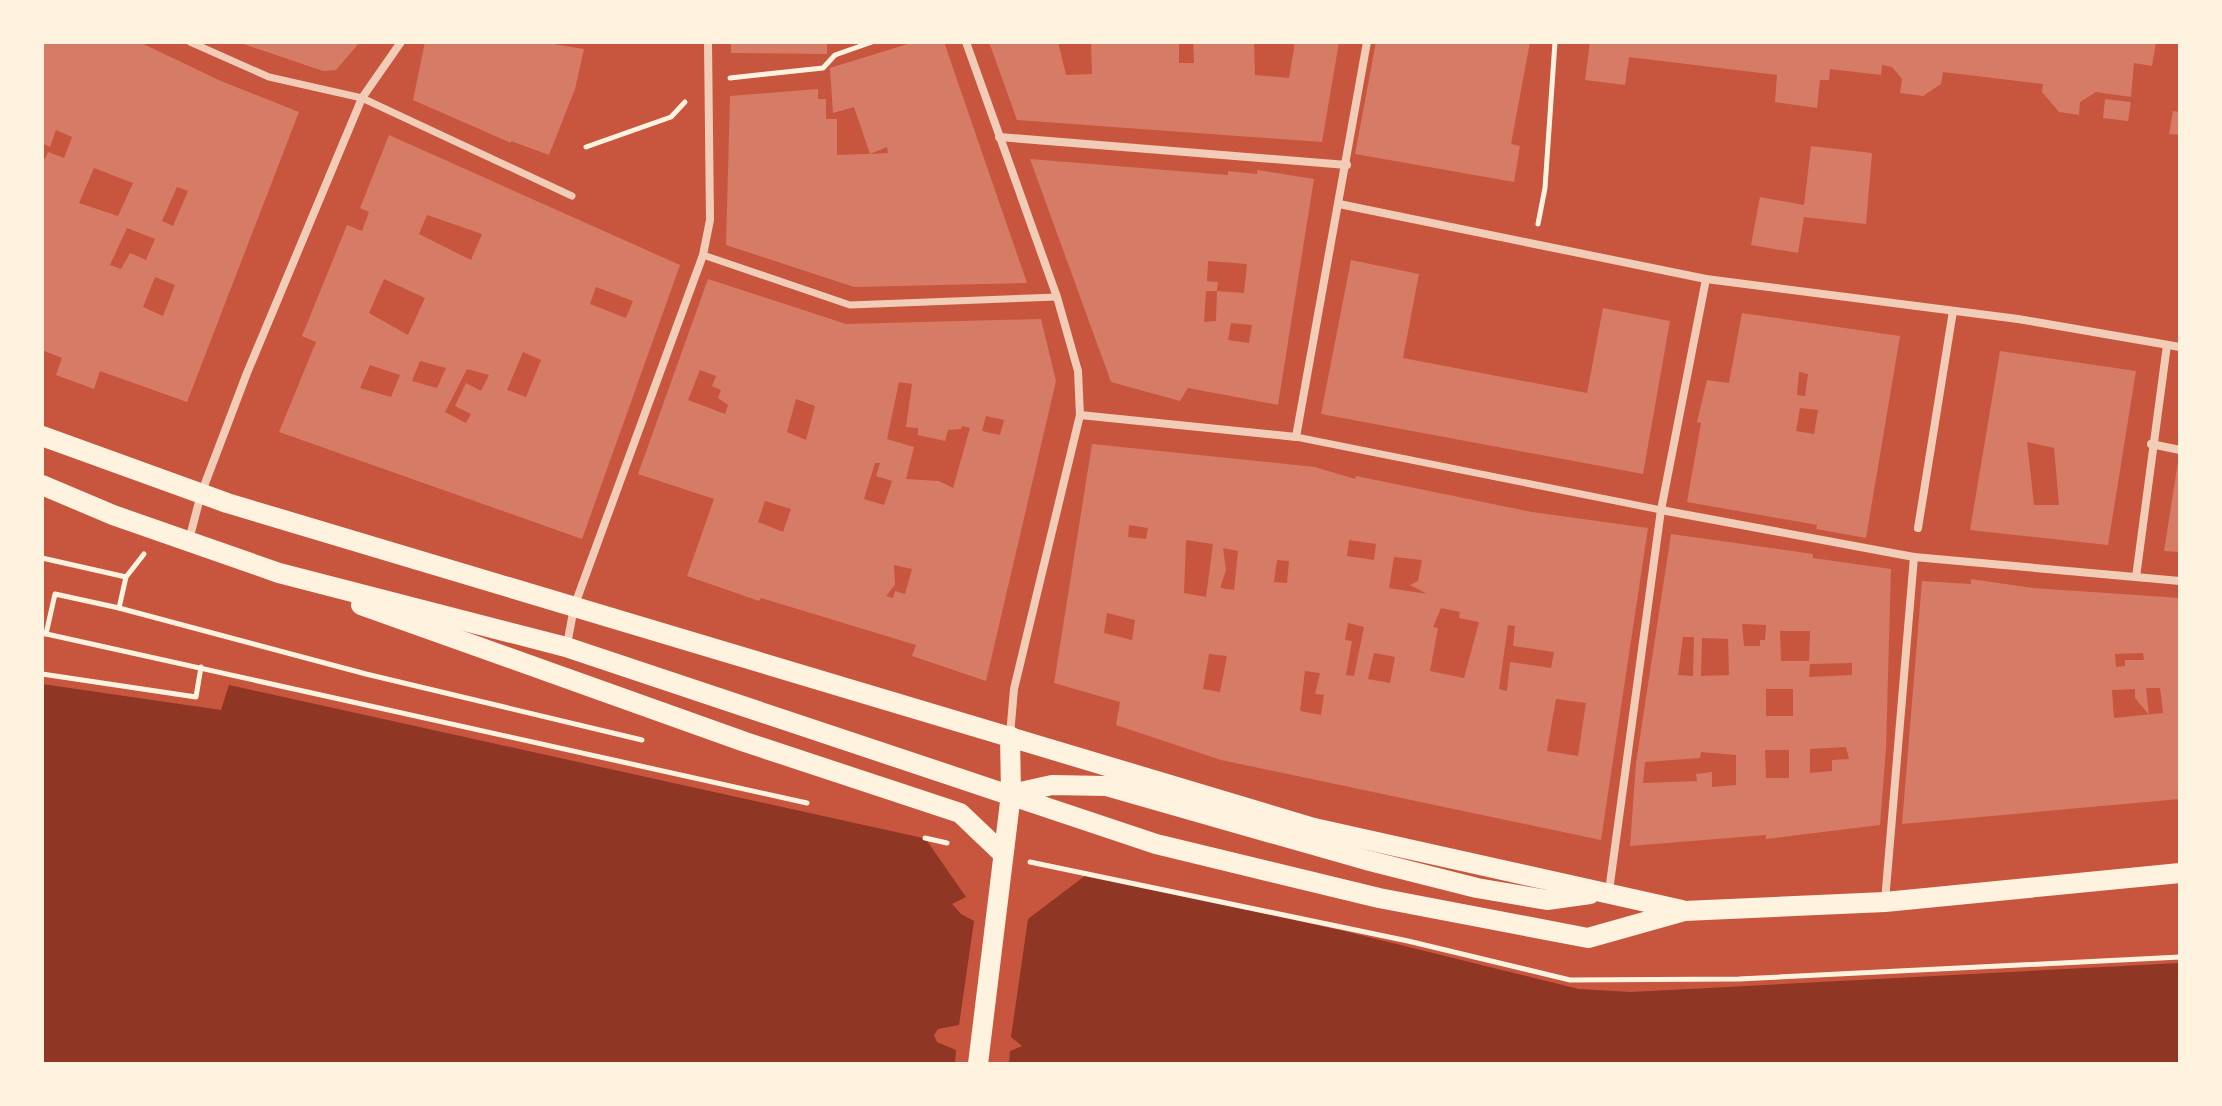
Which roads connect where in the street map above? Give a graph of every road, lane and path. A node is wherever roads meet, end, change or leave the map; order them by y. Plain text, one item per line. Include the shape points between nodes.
1 (190, 42) edge
2 (401, 42) edge
3 (708, 42) edge
4 (872, 42) edge
5 (966, 42) edge
6 (1367, 42) edge
7 (1555, 42) edge
8 (709, 80) junction
9 (360, 102) junction
10 (999, 137) junction
11 (586, 147) dead end
12 (1347, 165) junction
13 (572, 196) dead end
14 (1339, 204) junction
15 (1534, 245) junction
16 (703, 255) junction
17 (1706, 279) junction
18 (1057, 297) junction
19 (1953, 311) junction
20 (2167, 345) junction
21 (2180, 347) edge
22 (1080, 415) junction
23 (42, 436) edge
24 (1296, 437) junction
25 (2151, 444) junction
26 (2180, 450) edge
27 (42, 485) edge
28 (201, 494) junction
29 (1661, 510) junction
30 (1918, 528) dead end
31 (157, 531) junction
32 (189, 542) junction
33 (1914, 557) junction
34 (42, 558) edge
35 (279, 573) junction
36 (126, 577) junction
37 (2136, 577) junction
38 (2180, 581) edge
39 (574, 607) junction
40 (119, 608) junction
41 (44, 633) edge
42 (566, 647) junction
43 (201, 667) junction
44 (42, 674) edge
45 (1010, 736) junction
46 (652, 743) dead end
47 (1011, 794) junction
48 (807, 803) dead end
49 (1002, 853) junction
50 (2180, 873) edge
51 (1609, 891) junction
52 (1885, 902) junction
53 (1684, 911) junction
54 (978, 1064) edge

1 - 9 street via 269,77
2 - 9 street
3 - 8 street
4 - 8 path via 835,55 823,68
5 - 10 street
6 - 12 street
7 - 15 path via 1545,188
8 - 11 path via 671,117
8 - 16 street via 710,220
9 - 13 street
9 - 28 street
10 - 12 street
10 - 18 street
12 - 14 street
14 - 15 street
14 - 24 street
15 - 17 street
16 - 18 street via 850,305
16 - 39 street
17 - 19 street
17 - 29 street
18 - 22 street via 1078,371
19 - 20 street
19 - 30 street
20 - 21 street
20 - 25 street
22 - 24 street
22 - 45 street via 1014,689
23 - 28 main road
24 - 29 street
25 - 26 street
25 - 37 street
27 - 31 main road
28 - 32 street
28 - 39 main road
29 - 33 street
29 - 51 street
31 - 32 main road
31 - 36 path
32 - 35 main road
33 - 37 street
33 - 52 street
34 - 36 path
35 - 42 main road
35 - 49 main road via 432,633 960,813
36 - 40 path
37 - 38 street
39 - 42 street
39 - 45 main road
40 - 41 path via 55,594
40 - 46 path
41 - 43 path
42 - 47 main road via 980,788
43 - 44 path via 196,697
43 - 48 path
45 - 47 main road
45 - 51 main road via 1314,828
47 - 49 main road
47 - 51 main road via 1052,785 1106,786 1477,888 1547,900
47 - 53 main road via 1156,844 1379,898 1588,938
49 - 54 main road
50 - 52 main road
51 - 53 main road
52 - 53 main road

